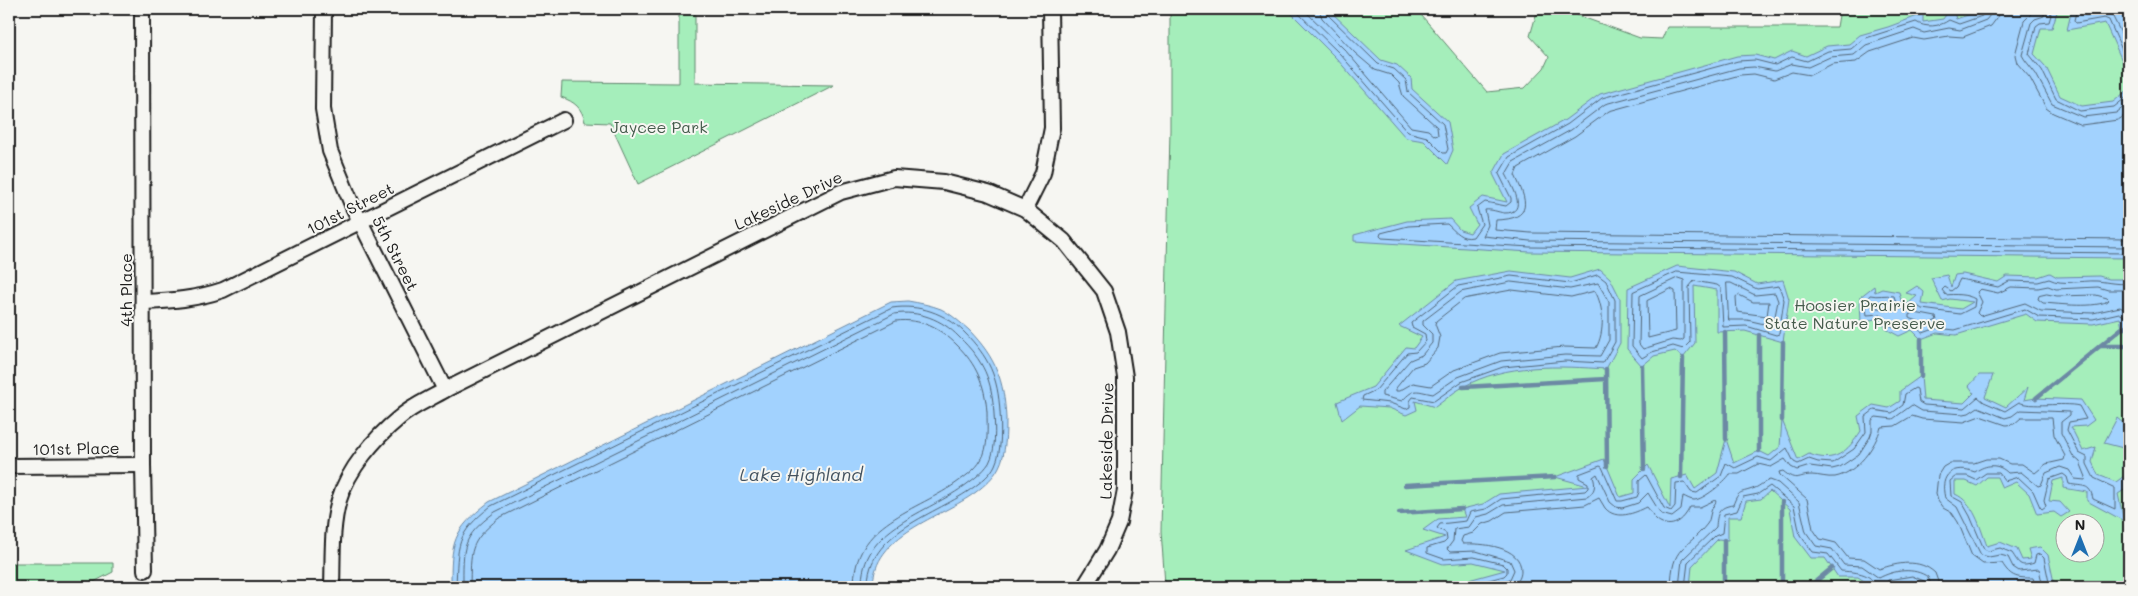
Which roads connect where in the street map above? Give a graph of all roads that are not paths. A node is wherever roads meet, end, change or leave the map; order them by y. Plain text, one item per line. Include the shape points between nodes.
1 (142, 9) edge
2 (324, 9) edge
3 (1050, 9) edge
4 (564, 120) dead end
5 (1025, 209) junction
6 (360, 222) junction
7 (143, 302) junction
8 (445, 390) junction
9 (143, 465) junction
10 (9, 466) edge
11 (145, 570) dead end
12 (332, 587) edge
13 (1084, 587) edge

1 - 7 street, 4th Place
2 - 6 street, 5th Street via 323,109 330,151
3 - 5 street via 1052,128 1043,173
4 - 6 street, 101st Street
5 - 8 street, Lakeside Drive via 988,193 944,182 894,178 841,192
5 - 13 street, Lakeside Drive via 1064,241 1104,291 1118,332 1125,377 1125,490 1119,522 1107,550
6 - 7 street, 101st Street via 223,290 179,301
6 - 8 street, 5th Street
7 - 9 street, 4th Place
8 - 12 street, Lakeside Drive via 400,417 352,472 339,500 333,542
9 - 10 street, 101st Place
9 - 11 street, 4th Place

